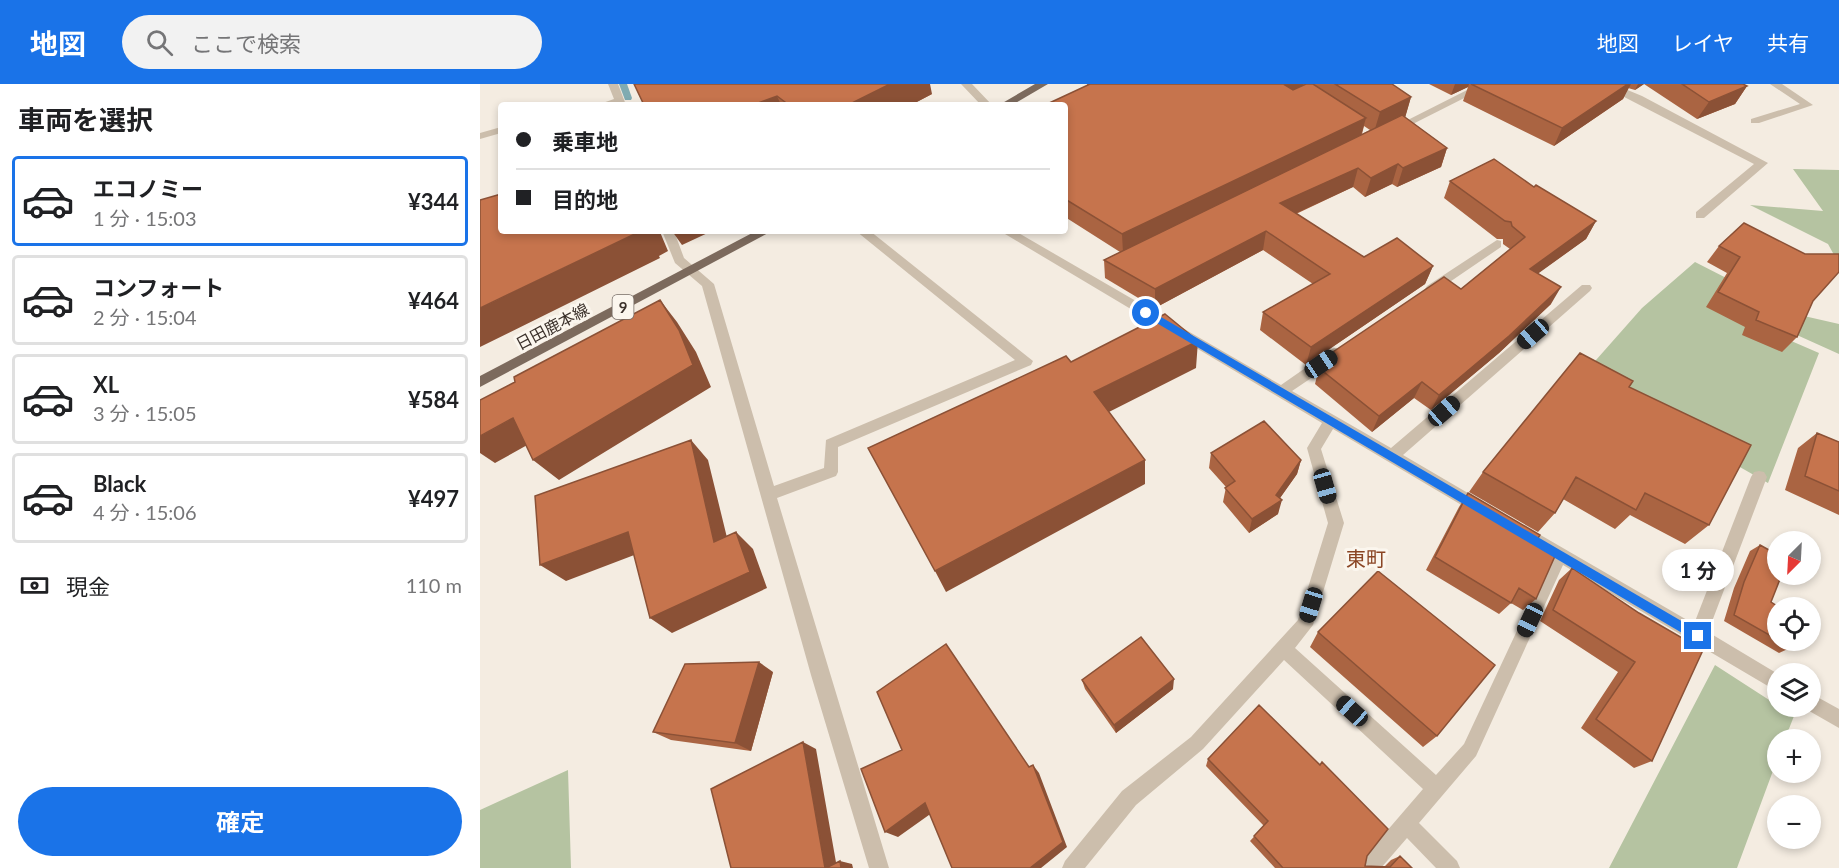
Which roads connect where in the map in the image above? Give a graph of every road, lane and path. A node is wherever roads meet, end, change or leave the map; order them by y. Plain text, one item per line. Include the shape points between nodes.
1 (613, 84) edge
2 (966, 84) edge
3 (1043, 84) edge
4 (1604, 84) edge
5 (1775, 84) edge
6 (1484, 85) edge
7 (620, 102) edge
8 (984, 102) edge
9 (1010, 102) edge
10 (1755, 121) dead end
11 (498, 131) edge
12 (1384, 135) edge
13 (480, 136) edge
14 (1700, 215) dead end
15 (669, 234) edge
16 (760, 234) edge
17 (866, 234) edge
18 (1012, 234) edge
19 (1497, 244) dead end
20 (692, 271) junction
21 (1586, 288) dead end
22 (1419, 297) edge
23 (1350, 344) edge
24 (480, 382) edge
25 (1282, 391) junction
26 (1331, 421) junction
27 (1391, 457) junction
28 (1759, 477) dead end
29 (768, 495) junction
30 (1491, 515) edge
31 (1510, 526) edge
32 (1560, 555) junction
33 (1698, 636) junction
34 (1283, 648) junction
35 (1767, 677) edge
36 (1821, 708) edge
37 (1839, 719) edge
38 (1437, 789) junction
39 (1406, 824) junction
40 (879, 868) edge
41 (1072, 868) edge
42 (1368, 868) edge
43 (1450, 868) edge

1 - 7 street
2 - 8 street
3 - 9 main road
4 - 14 street via 1762,163
5 - 10 street via 1808,105
6 - 12 street
11 - 13 street
15 - 20 street via 679,260
16 - 20 main road, 日田鹿本線 / 9
17 - 29 street via 1026,361 831,444 831,472
18 - 25 street via 1093,276
19 - 22 street
20 - 24 main road, 日田鹿本線 / 9
20 - 29 street via 708,284
21 - 27 street
23 - 25 street
25 - 26 street
26 - 27 street
26 - 34 street via 1314,448 1336,523 1305,625
27 - 30 street
28 - 33 street
29 - 40 street
31 - 32 street
32 - 33 street
32 - 38 street via 1470,750
33 - 35 street
34 - 38 street
34 - 41 street via 1197,743 1129,798
36 - 37 street
38 - 39 street
39 - 42 street
39 - 43 street

